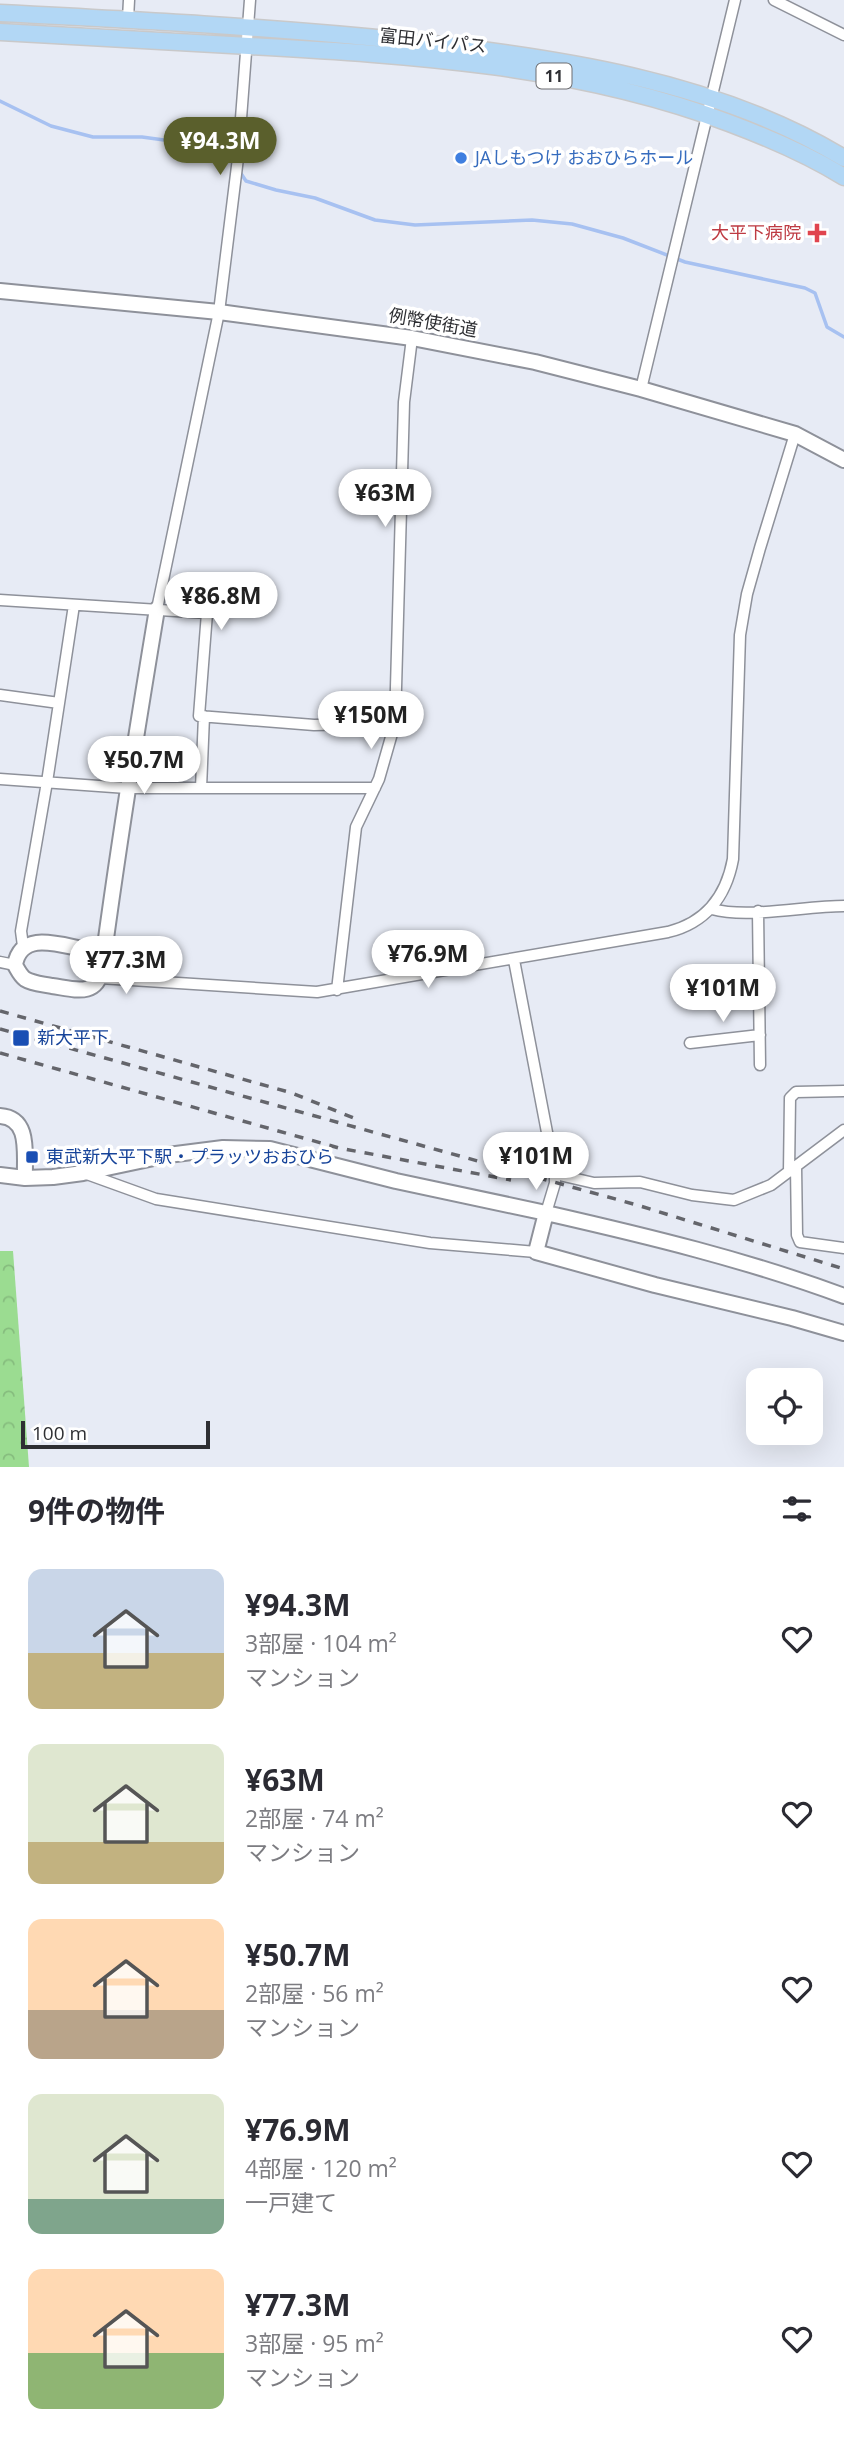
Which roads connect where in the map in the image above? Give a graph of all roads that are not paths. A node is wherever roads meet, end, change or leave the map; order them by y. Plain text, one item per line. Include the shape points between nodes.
1 (129, 0) edge
2 (250, 0) edge
3 (735, 0) edge
4 (774, 0) edge
5 (0, 13) edge
6 (128, 19) junction
7 (249, 27) junction
8 (0, 32) edge
9 (844, 35) edge
10 (248, 46) junction
11 (712, 99) junction
12 (708, 115) junction
13 (844, 158) edge
14 (844, 177) edge
15 (0, 291) edge
16 (219, 312) junction
17 (412, 338) junction
18 (641, 389) junction
19 (795, 434) junction
20 (844, 460) edge
21 (0, 600) edge
22 (74, 605) junction
23 (157, 609) junction
24 (0, 695) edge
25 (59, 703) junction
26 (204, 716) junction
27 (395, 723) junction
28 (0, 779) edge
29 (47, 782) junction
30 (127, 788) junction
31 (201, 788) junction
32 (375, 788) junction
33 (844, 906) edge
34 (712, 909) junction
35 (758, 911) junction
36 (106, 939) junction
37 (23, 946) junction
38 (88, 950) junction
39 (514, 960) junction
40 (0, 962) edge
41 (15, 965) junction
42 (101, 973) junction
43 (337, 990) junction
44 (760, 1035) junction
45 (690, 1042) dead end
46 (760, 1065) dead end
47 (844, 1091) edge
48 (0, 1116) edge
49 (843, 1134) edge
50 (792, 1169) junction
51 (83, 1173) junction
52 (555, 1174) junction
53 (0, 1175) edge
54 (25, 1178) junction
55 (546, 1213) junction
56 (844, 1248) edge
57 (536, 1252) junction
58 (844, 1296) edge
59 (844, 1334) edge

1 - 6 street
2 - 7 street
3 - 11 street
4 - 9 street
5 - 6 main road, 富田バイパス / 11
6 - 7 main road, 富田バイパス / 11
7 - 10 street
7 - 11 main road, 富田バイパス / 11 via 530,56
8 - 10 main road, 富田バイパス / 11
10 - 12 main road, 富田バイパス / 11 via 519,69 618,88
10 - 16 street
11 - 12 street
11 - 13 main road, 富田バイパス / 11
12 - 14 main road, 富田バイパス / 11 via 809,156
12 - 18 street
15 - 16 street, 例幣使街道
16 - 17 street, 例幣使街道
16 - 23 street
17 - 18 street, 例幣使街道
17 - 27 street via 403,426
18 - 19 street, 例幣使街道
19 - 20 street, 例幣使街道
19 - 34 street via 747,594 740,635 733,859 723,892
21 - 22 street
22 - 23 street
22 - 25 street
23 - 26 street via 206,613 200,716
23 - 30 street
24 - 25 street
25 - 29 street
26 - 27 street via 314,724
26 - 31 street
27 - 32 street
28 - 29 street
29 - 30 street
29 - 37 street via 21,931
30 - 31 street
30 - 36 street
31 - 32 street
32 - 43 street via 356,827
33 - 35 street
34 - 35 street via 730,914
34 - 39 street via 683,928
35 - 44 street
36 - 38 street
36 - 42 street
37 - 38 street via 36,942
37 - 41 street
38 - 42 street
39 - 43 street
39 - 52 street
40 - 41 street
41 - 42 street via 25,979 80,990 94,985
42 - 43 street
44 - 45 street
44 - 46 street
47 - 50 street via 796,1092 790,1098
48 - 54 street via 20,1124
49 - 50 street
50 - 52 street via 771,1185 734,1200 640,1182 594,1183
50 - 56 street via 800,1242
51 - 54 street
51 - 55 street via 168,1155 223,1148 270,1149
51 - 57 street via 156,1199 430,1243
52 - 55 street
53 - 54 street
55 - 57 street
55 - 58 street via 664,1240
57 - 59 street

